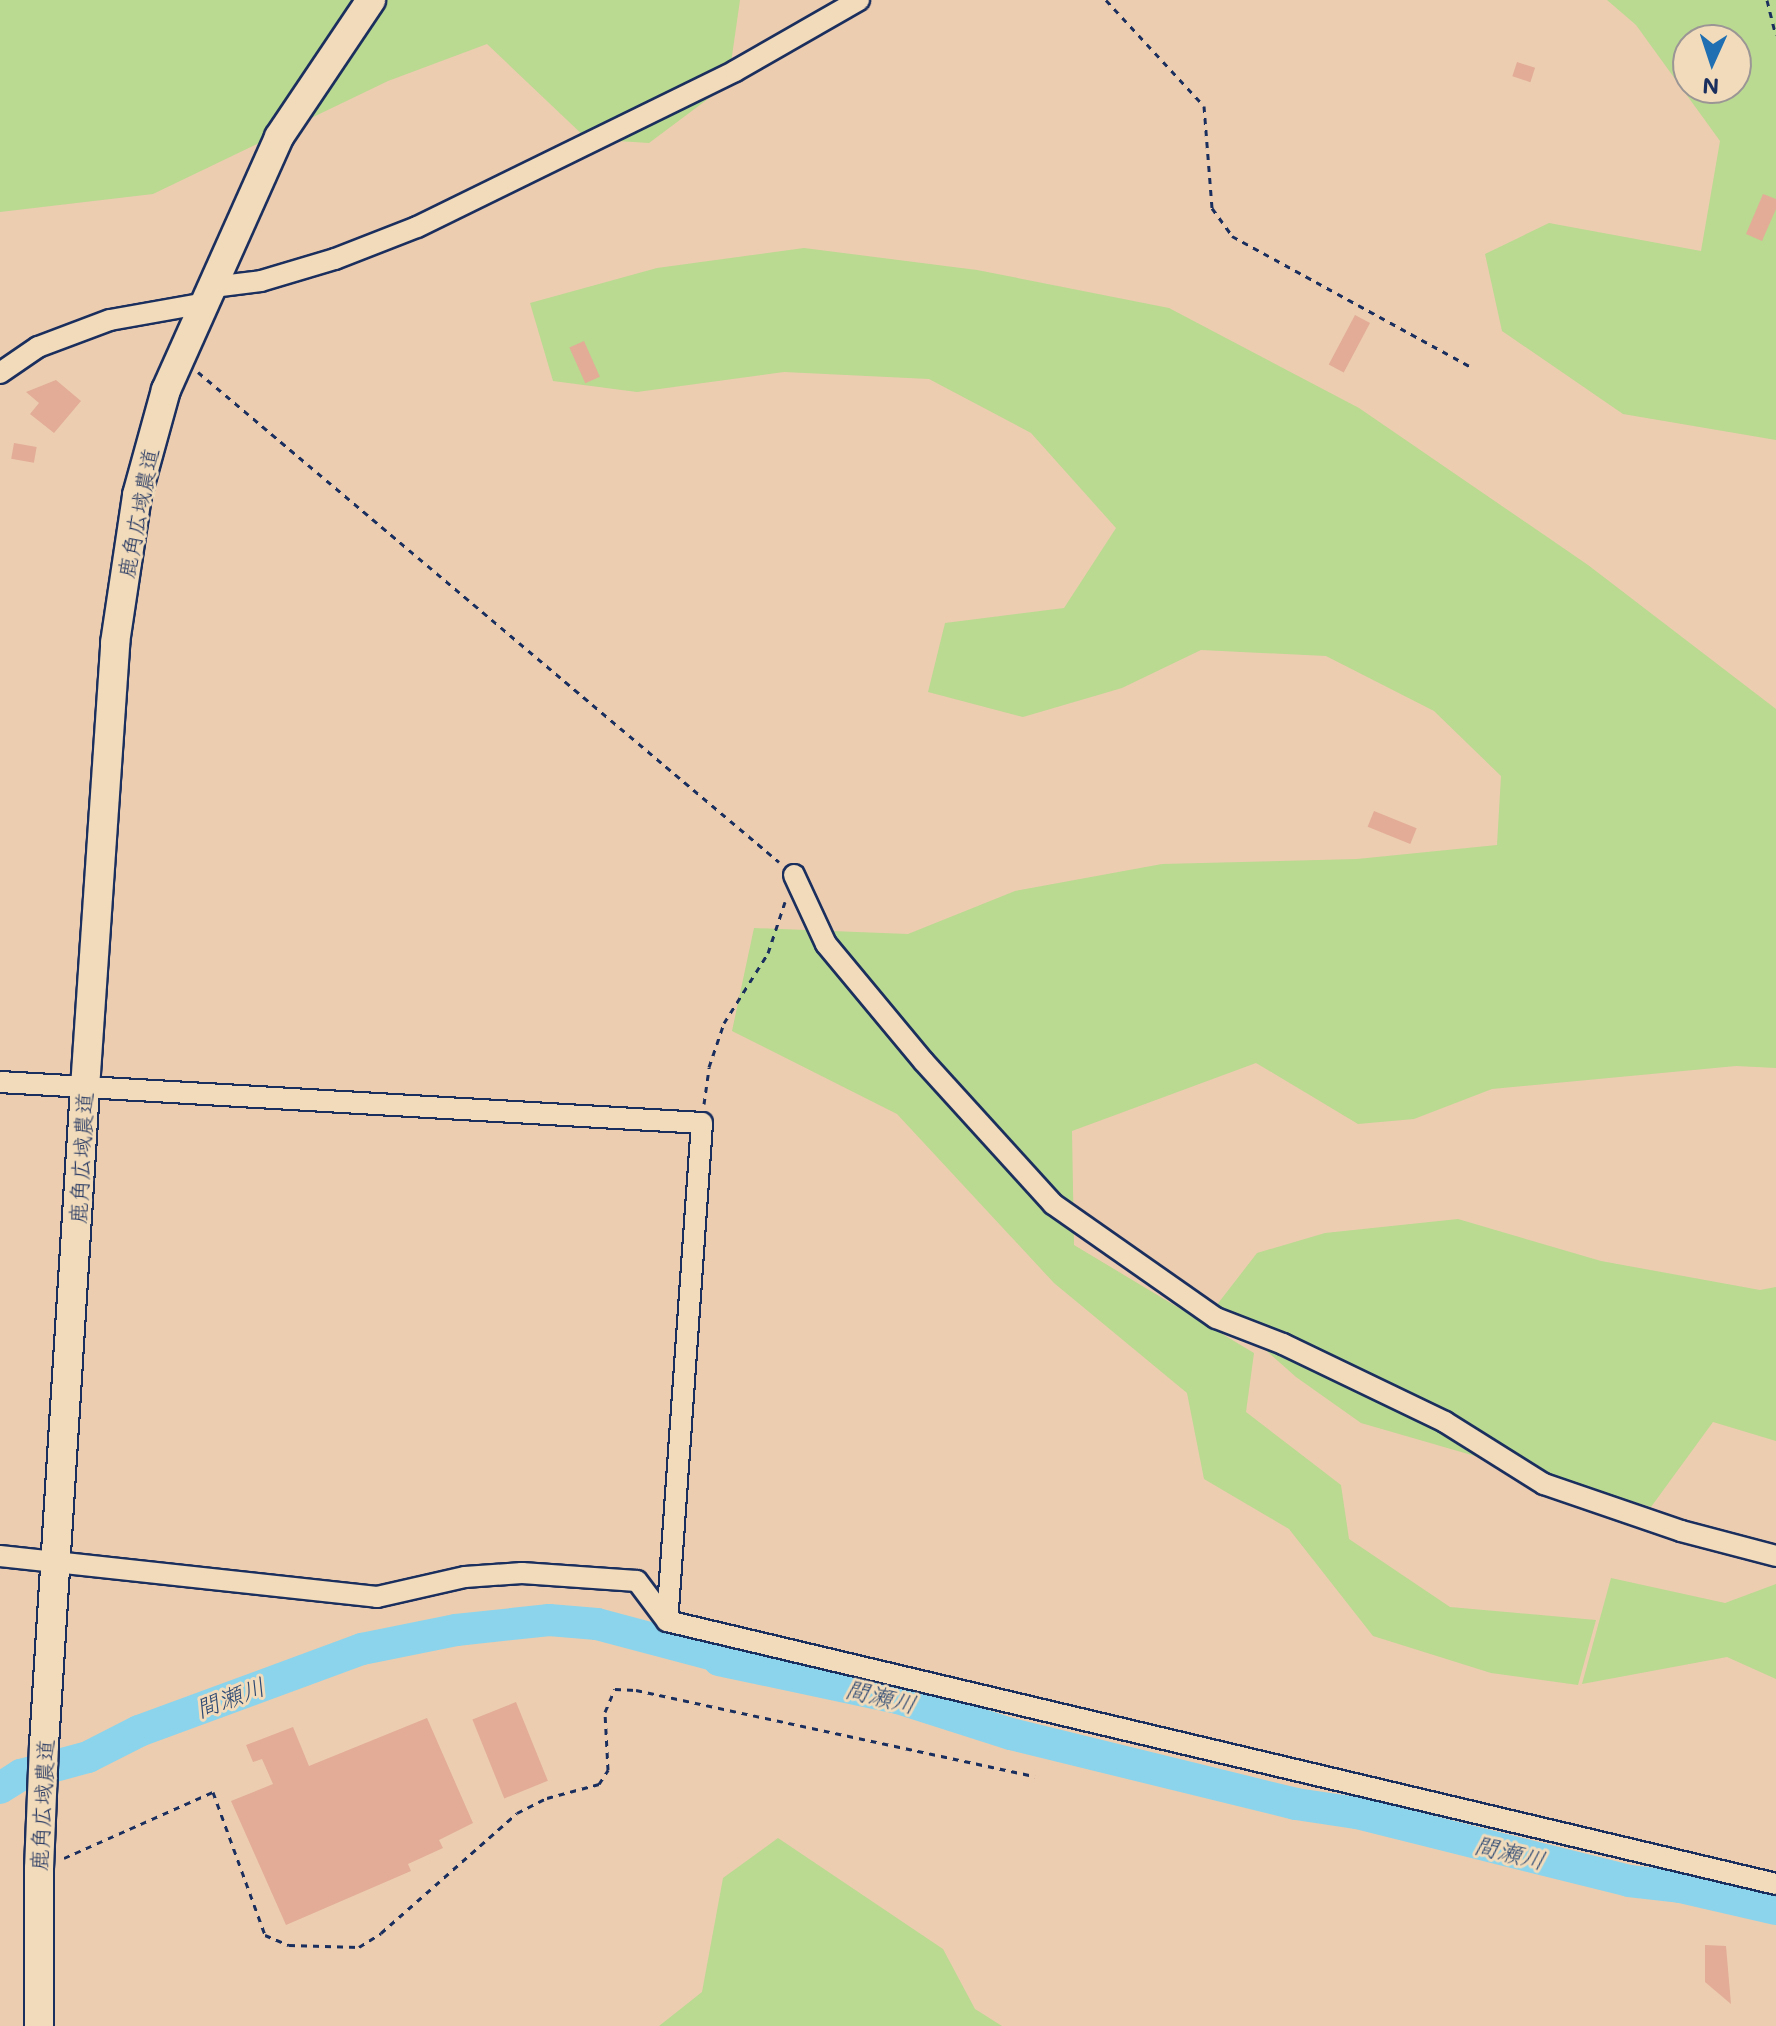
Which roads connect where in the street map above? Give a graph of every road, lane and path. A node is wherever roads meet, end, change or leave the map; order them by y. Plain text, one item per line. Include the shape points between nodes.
1 (371, 0) edge
2 (859, 0) edge
3 (1106, 0) edge
4 (1767, 0) edge
5 (1776, 35) edge
6 (209, 295) junction
7 (180, 357) junction
8 (1473, 368) dead end
9 (0, 373) edge
10 (794, 875) junction
11 (0, 1082) edge
12 (85, 1088) junction
13 (702, 1123) junction
14 (0, 1556) edge
15 (1776, 1556) edge
16 (58, 1563) junction
17 (667, 1621) junction
18 (1035, 1776) dead end
19 (39, 1869) junction
20 (1776, 1884) edge
21 (39, 2026) edge

1 - 6 street, 鹿角広域農道 via 279,137
2 - 6 street via 735,71 417,227 335,259
3 - 8 path via 1204,106 1212,208 1232,236
4 - 5 path
6 - 7 street, 鹿角広域農道
6 - 9 street via 110,320 38,347
7 - 10 path
7 - 12 street, 鹿角広域農道 via 137,495 115,643
10 - 13 path via 768,953 724,1023 709,1067
10 - 15 street via 826,944 1053,1204 1204,1309 1445,1422 1544,1484 1681,1531
11 - 12 street
12 - 13 street
12 - 16 street, 鹿角広域農道
13 - 17 street
14 - 16 street
16 - 17 street via 377,1597 465,1577 522,1573 637,1581
16 - 19 street, 鹿角広域農道
17 - 20 street
18 - 19 path via 615,1689 605,1712 608,1770 599,1784 547,1798 517,1813 359,1947 289,1945 265,1935 213,1792
19 - 21 street, 鹿角広域農道

